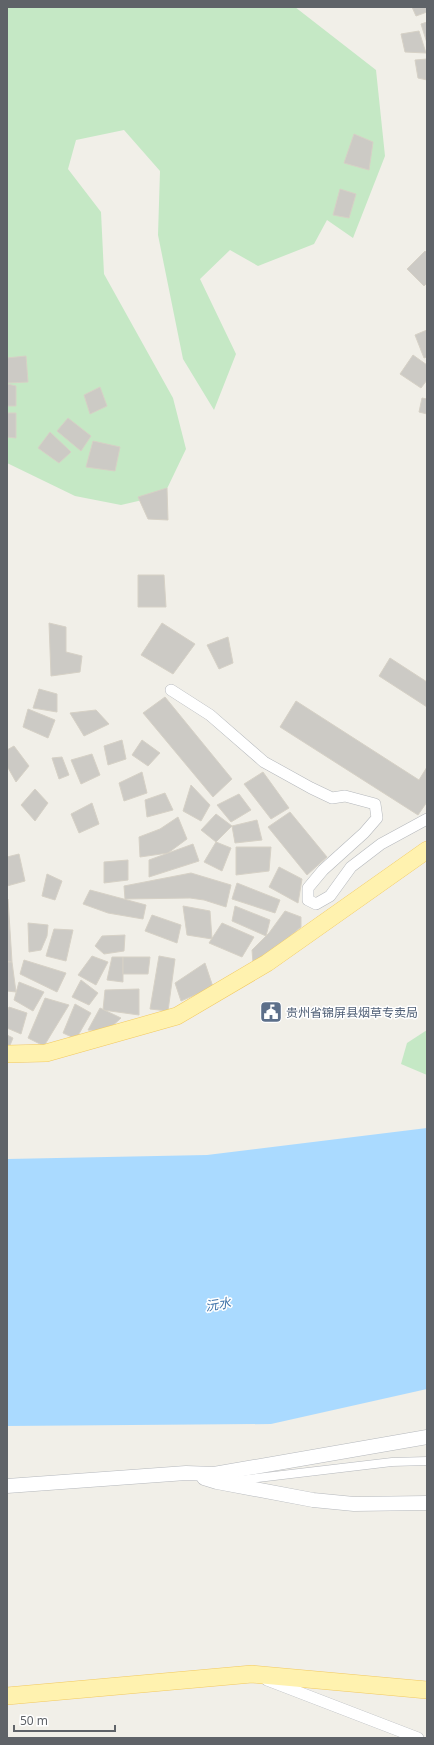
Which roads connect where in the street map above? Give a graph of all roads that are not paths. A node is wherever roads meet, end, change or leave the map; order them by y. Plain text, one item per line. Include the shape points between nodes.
1 (171, 690) dead end
2 (427, 819) edge
3 (427, 850) edge
4 (7, 1054) edge
5 (427, 1437) edge
6 (427, 1461) edge
7 (186, 1473) junction
8 (217, 1482) junction
9 (7, 1486) edge
10 (427, 1503) edge
11 (252, 1674) junction
12 (427, 1690) edge
13 (7, 1696) edge
14 (418, 1738) edge

1 - 2 street via 210,715 264,762 332,798 345,796 375,804 377,818 323,870 308,888 308,900 316,904 330,896 351,867 381,844
3 - 4 main road via 267,963 177,1016 46,1053
5 - 7 street via 214,1474
6 - 8 street via 392,1462
7 - 8 street
7 - 9 street
8 - 10 street via 313,1500 354,1504
11 - 12 main road
11 - 13 main road
11 - 14 street

